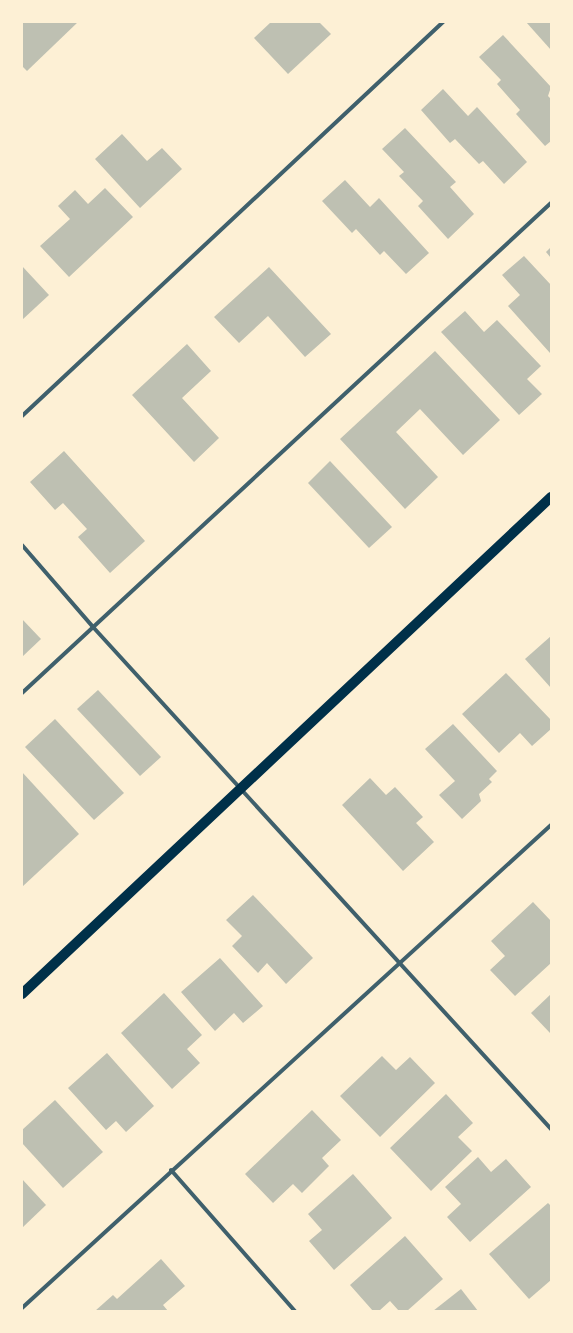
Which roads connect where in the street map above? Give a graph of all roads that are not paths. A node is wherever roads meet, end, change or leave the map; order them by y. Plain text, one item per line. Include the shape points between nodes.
1 (444, 22) edge
2 (551, 203) edge
3 (22, 416) edge
4 (551, 497) edge
5 (22, 545) edge
6 (93, 627) junction
7 (22, 694) edge
8 (242, 789) junction
9 (551, 825) edge
10 (401, 963) junction
11 (22, 994) edge
12 (551, 1129) edge
13 (171, 1170) junction
14 (22, 1308) edge
15 (296, 1311) edge

1 - 3 street
2 - 6 street
4 - 8 main road
5 - 6 street
6 - 7 street
6 - 8 street
8 - 10 street
8 - 11 main road
9 - 10 street
10 - 12 street
10 - 13 street
13 - 14 street
13 - 15 street

